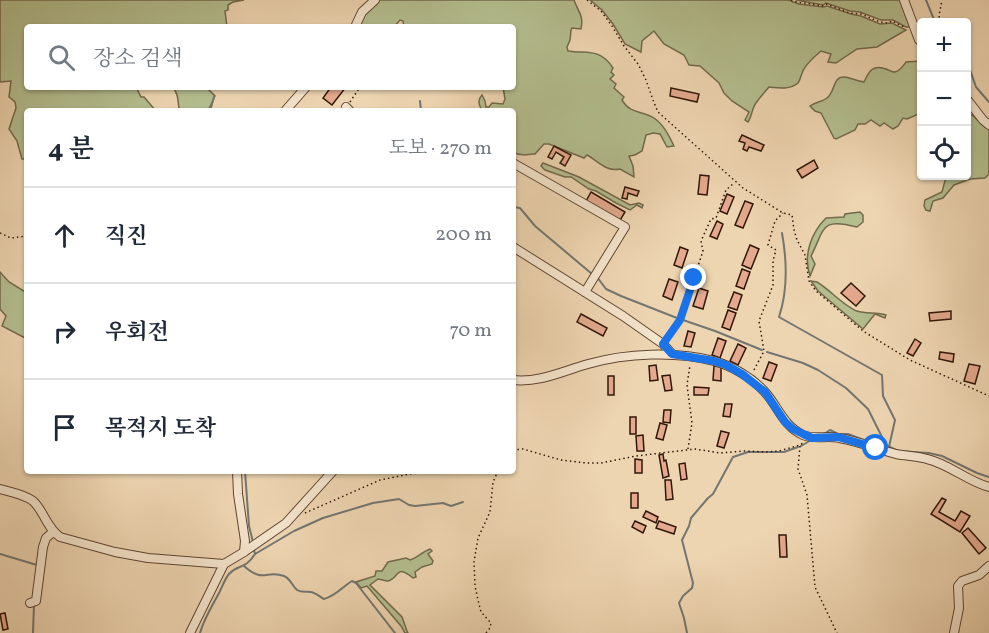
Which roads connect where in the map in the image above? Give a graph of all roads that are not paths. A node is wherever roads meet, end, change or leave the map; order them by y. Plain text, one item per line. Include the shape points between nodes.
1 (375, 0) edge
2 (904, 0) edge
3 (356, 24) edge
4 (917, 34) edge
5 (303, 90) edge
6 (971, 104) edge
7 (288, 108) edge
8 (989, 125) edge
9 (516, 165) edge
10 (516, 249) edge
11 (585, 292) junction
12 (672, 354) junction
13 (516, 380) edge
14 (237, 474) edge
15 (330, 474) edge
16 (989, 487) edge
17 (0, 489) edge
18 (53, 532) junction
19 (244, 552) junction
20 (224, 564) junction
21 (989, 566) edge
22 (30, 603) dead end
23 (190, 633) edge
24 (954, 633) edge

1 - 3 street
2 - 4 street
5 - 7 street
6 - 8 street
9 - 11 street via 625,227
10 - 11 street
11 - 12 street
12 - 13 street via 620,358 537,380
12 - 16 street via 726,365 765,392 793,429 812,438 838,437 934,460
14 - 19 street
15 - 19 street via 286,523
17 - 18 street via 33,501
18 - 20 street via 115,552
18 - 22 street via 43,547 36,600
19 - 20 street
20 - 23 street
21 - 24 street via 958,586

